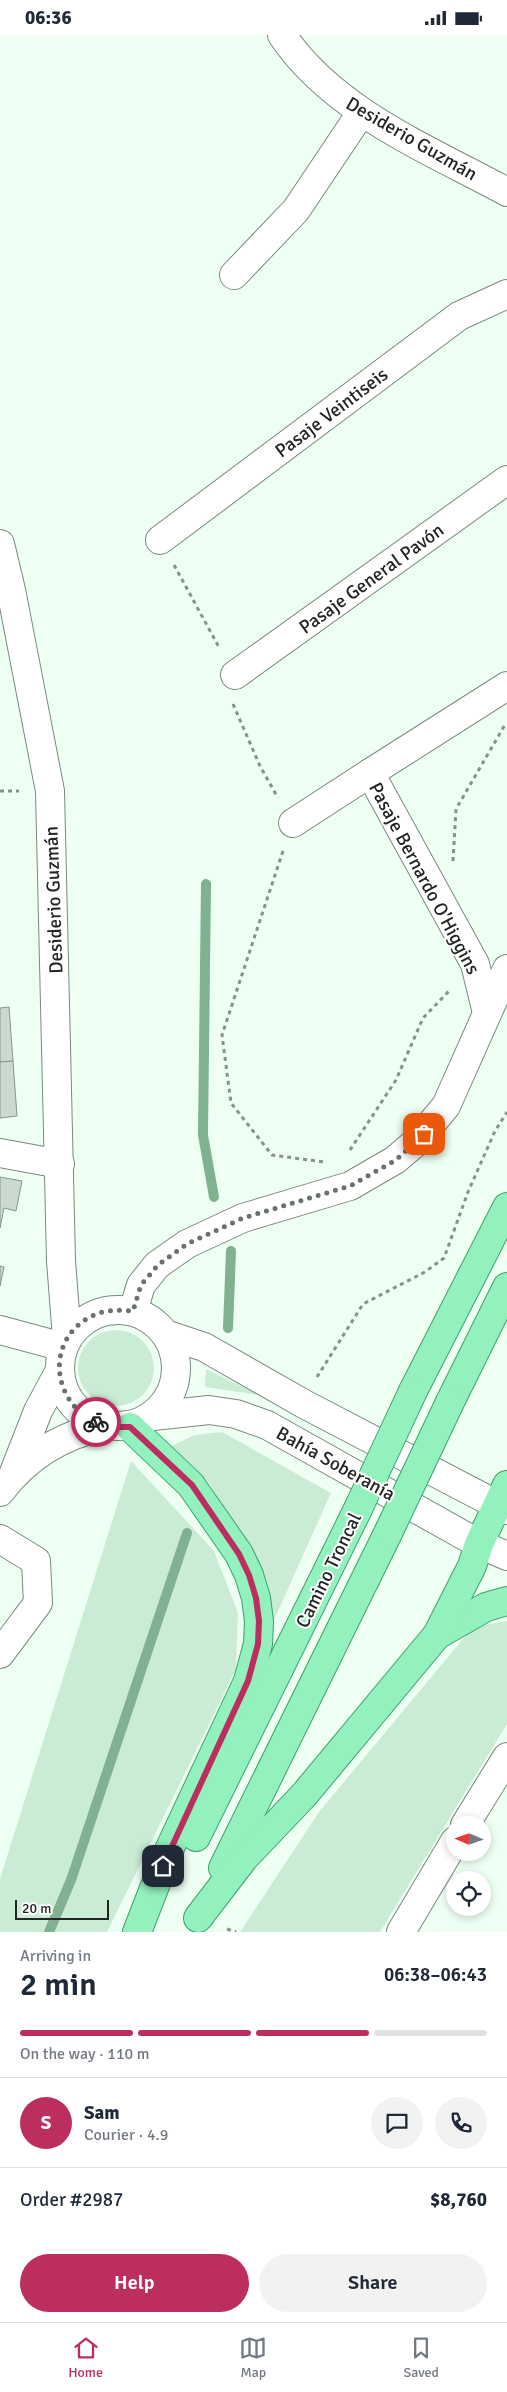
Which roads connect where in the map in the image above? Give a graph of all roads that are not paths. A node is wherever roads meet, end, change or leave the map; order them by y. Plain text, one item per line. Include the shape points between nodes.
1 (282, 35) edge
2 (361, 113) junction
3 (507, 192) edge
4 (234, 275) dead end
5 (507, 293) edge
6 (507, 480) edge
7 (160, 540) road end
8 (0, 544) edge
9 (235, 675) road end
10 (507, 686) edge
11 (370, 773) junction
12 (293, 823) road end
13 (507, 969) edge
14 (487, 1013) junction
15 (0, 1153) edge
16 (60, 1164) junction
17 (507, 1207) edge
18 (61, 1261) junction
19 (507, 1287) edge
20 (133, 1311) junction
21 (92, 1316) junction
22 (0, 1330) edge
23 (166, 1334) junction
24 (63, 1352) junction
25 (130, 1423) junction
26 (7, 1483) edge
27 (504, 1500) edge
28 (0, 1539) edge
29 (480, 1544) junction
30 (507, 1556) edge
31 (507, 1601) edge
32 (437, 1635) junction
33 (0, 1654) edge
34 (507, 1757) edge
35 (471, 1816) edge
36 (446, 1856) edge
37 (194, 1925) edge
38 (137, 1932) edge
39 (149, 1932) edge
40 (401, 1932) edge

1 - 2 street, Desiderio Guzmán via 321,82
2 - 3 street, Desiderio Guzmán
2 - 4 street via 296,210
5 - 7 street, Pasaje Veintiseis via 459,315
6 - 9 street, Pasaje General Pavón
8 - 16 street, Desiderio Guzmán via 50,791
10 - 11 street, Pasaje Bernardo O'Higgins
11 - 12 street, Pasaje Bernardo O'Higgins
11 - 14 street, Pasaje Bernardo O'Higgins via 475,964
13 - 14 street
14 - 20 street via 446,1106 432,1125 396,1160 350,1186 243,1218 187,1244 158,1265 141,1285
15 - 16 street
16 - 18 street, Desiderio Guzmán
17 - 39 main road, Camino Troncal, bridge
18 - 21 street, Desiderio Guzmán
18 - 24 street, Desiderio Guzmán
19 - 37 main road, Camino Troncal, bridge
20 - 21 street via 112,1310
20 - 23 street via 151,1320
21 - 24 street via 78,1325
22 - 24 street
23 - 25 street via 175,1355 176,1378 168,1399
23 - 27 street, Bahía Soberanía via 204,1347 304,1404
24 - 25 street via 67,1398 84,1417
24 - 26 street
25 - 26 street, Bahía Soberanía via 72,1434 54,1443
25 - 29 street, Bahía Soberanía via 209,1410 236,1414 267,1425
25 - 38 main road via 192,1485 239,1554 256,1598 259,1621 258,1644 248,1681 169,1850
27 - 29 main road
28 - 33 street via 36,1561 38,1603
29 - 30 street, Bahía Soberanía
29 - 32 main road
31 - 32 main road via 486,1607
32 - 37 main road via 304,1795 244,1858
34 - 35 street
36 - 40 street

